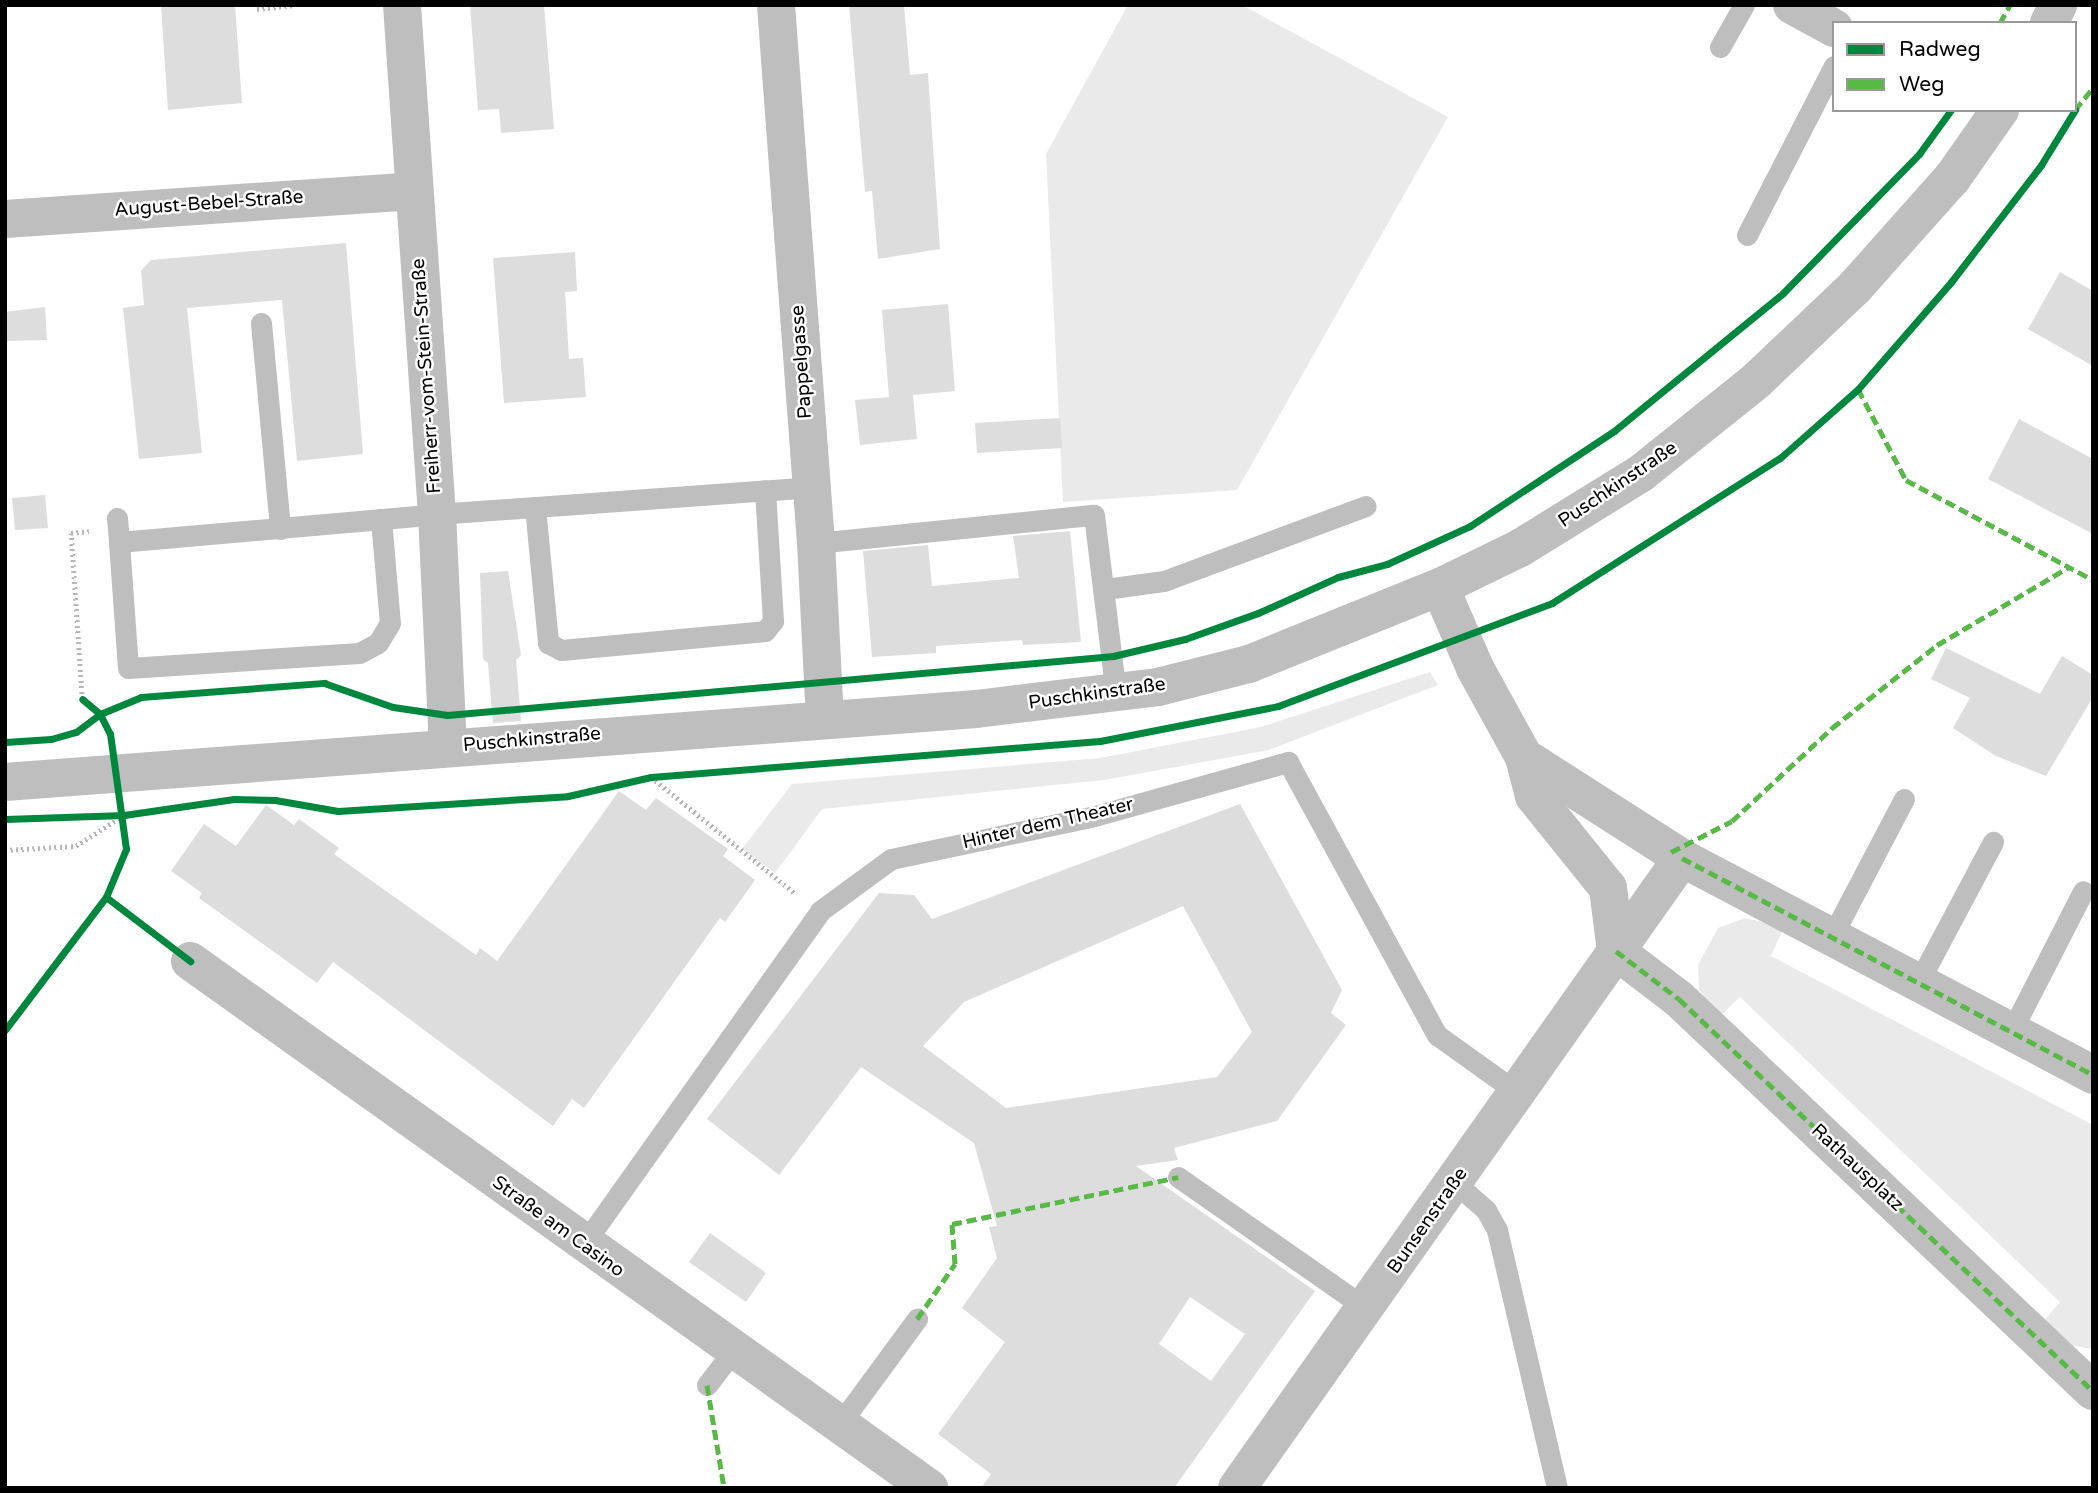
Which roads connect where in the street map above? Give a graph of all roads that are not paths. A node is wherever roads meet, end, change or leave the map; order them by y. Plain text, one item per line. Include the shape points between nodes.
1 (402, 5) edge
2 (776, 5) edge
3 (1744, 5) edge
4 (1792, 5) edge
5 (2058, 5) edge
6 (2050, 21) edge
7 (1832, 27) edge
8 (1720, 47) dead end
9 (1832, 70) edge
10 (1992, 113) edge
11 (414, 191) junction
12 (5, 219) edge
13 (1747, 235) dead end
14 (261, 323) dead end
15 (811, 487) junction
16 (765, 491) junction
17 (1366, 506) dead end
18 (535, 507) junction
19 (437, 514) junction
20 (117, 518) dead end
21 (381, 519) junction
22 (280, 528) junction
23 (119, 542) junction
24 (816, 542) junction
25 (1440, 587) junction
26 (1105, 589) junction
27 (1116, 694) junction
28 (825, 719) junction
29 (448, 747) junction
30 (1524, 757) junction
31 (5, 782) edge
32 (1904, 799) dead end
33 (1993, 842) dead end
34 (1682, 859) junction
35 (2083, 891) dead end
36 (1831, 938) junction
37 (1616, 951) junction
38 (190, 961) dead end
39 (1918, 983) junction
40 (2011, 1032) junction
41 (2093, 1075) edge
42 (1518, 1093) junction
43 (1178, 1177) dead end
44 (1455, 1183) junction
45 (583, 1245) junction
46 (1366, 1308) junction
47 (917, 1319) dead end
48 (733, 1351) junction
49 (707, 1385) dead end
50 (2093, 1391) edge
51 (839, 1425) junction
52 (929, 1488) edge
53 (1237, 1488) edge
54 (1557, 1488) edge

1 - 11 street, Freiherr-vom-Stein-Straße
2 - 15 street, Pappelgasse
3 - 8 lane
4 - 7 street
5 - 6 street
9 - 13 lane
10 - 25 street, Puschkinstraße via 1953,177 1855,287 1702,428 1584,511
11 - 12 street, August-Bebel-Straße
11 - 19 street, Freiherr-vom-Stein-Straße
14 - 22 lane
15 - 16 lane
15 - 24 street, Pappelgasse
16 - 18 lane
16 - 18 lane via 773,621 765,631 561,650 548,643
17 - 26 lane via 1164,580
18 - 19 lane
19 - 21 lane
19 - 29 street, Freiherr-vom-Stein-Straße
20 - 23 lane
21 - 22 lane
21 - 23 lane via 390,624 377,643 359,653 128,668
22 - 23 lane
24 - 26 lane via 1094,515
24 - 28 street, Pappelgasse
25 - 27 street, Puschkinstraße via 1249,664
25 - 30 street via 1475,668
26 - 27 lane
27 - 28 street, Puschkinstraße
28 - 29 street, Puschkinstraße
29 - 31 street, Puschkinstraße
30 - 34 street
30 - 37 street via 1534,796 1608,888
32 - 36 lane
33 - 39 lane
34 - 36 street
34 - 37 street, Bunsenstraße
35 - 40 lane
36 - 39 street
37 - 42 street, Bunsenstraße
37 - 50 street, Rathausplatz via 1679,999
38 - 45 street, Straße am Casino
39 - 40 street
40 - 41 street
42 - 44 street, Bunsenstraße
42 - 45 lane, Hinter dem Theater via 1437,1035 1288,762 1091,817 891,859 820,911
43 - 46 lane
44 - 46 street, Bunsenstraße
44 - 54 lane via 1486,1210 1497,1230
45 - 48 street, Straße am Casino
46 - 53 street, Bunsenstraße
47 - 51 lane
48 - 49 lane
48 - 51 street, Straße am Casino
51 - 52 street, Straße am Casino

